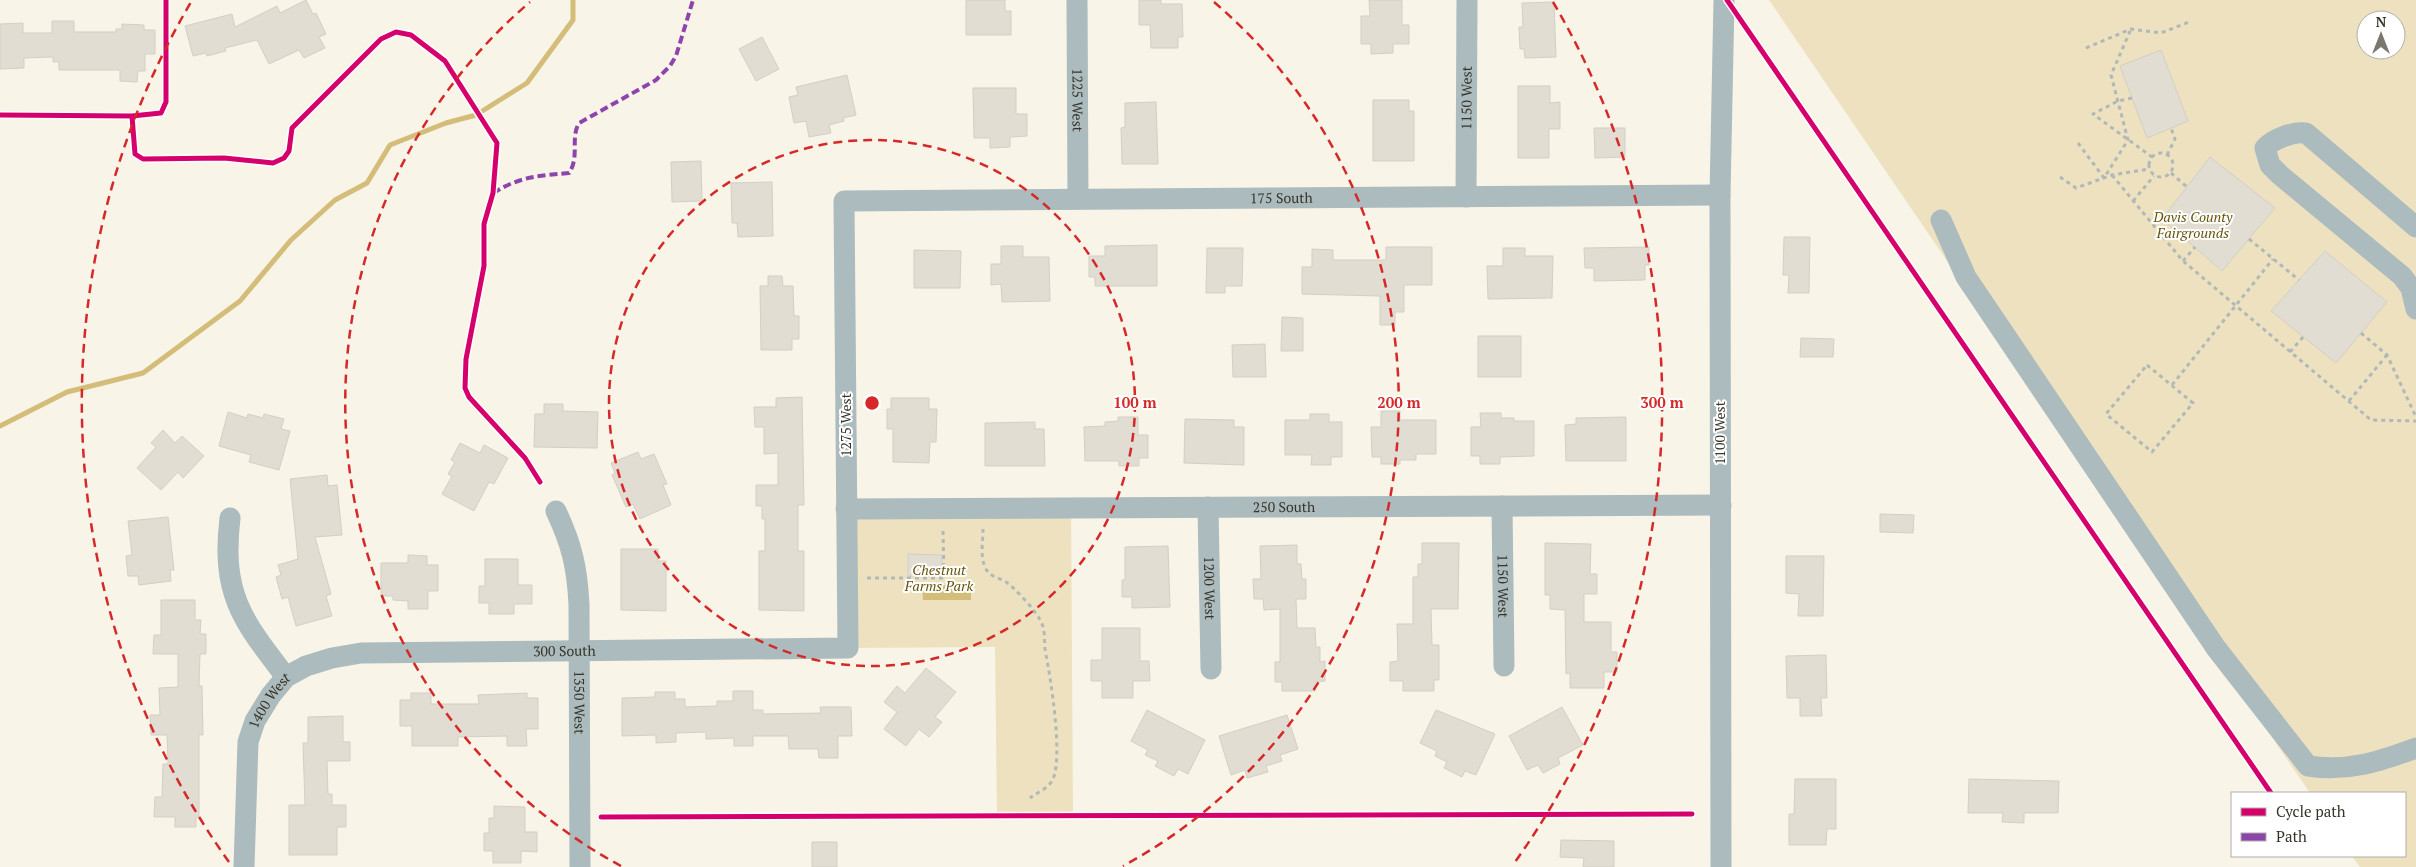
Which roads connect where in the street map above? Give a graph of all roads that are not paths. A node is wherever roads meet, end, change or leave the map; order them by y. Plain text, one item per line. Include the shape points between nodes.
1 (1077, 0) edge
2 (1467, 0) edge
3 (1724, 0) edge
4 (1720, 195) junction
5 (1466, 197) junction
6 (1078, 199) junction
7 (844, 201) joint
8 (1942, 220) dead end
9 (2416, 227) edge
10 (2413, 284) edge
11 (2416, 309) edge
12 (1721, 505) junction
13 (1502, 506) junction
14 (1208, 507) junction
15 (846, 508) junction
16 (556, 511) dead end
17 (230, 518) dead end
18 (848, 648) joint
19 (580, 651) junction
20 (1504, 666) dead end
21 (1211, 669) dead end
22 (286, 677) junction
23 (2416, 748) edge
24 (244, 867) edge
25 (580, 867) edge
26 (1721, 867) edge

1 - 6 street, 1225 West
2 - 5 street, 1150 West
3 - 4 street, 1100 West
4 - 5 street, 175 South
4 - 12 street, 1100 West
5 - 6 street, 175 South
6 - 7 street, 175 South
7 - 15 street, 1275 West
8 - 23 street via 1971,285 2216,648 2308,766 2333,770 2383,760
9 - 10 street via 2306,133 2278,140 2265,148 2270,165 2280,175
10 - 11 street
12 - 13 street, 250 South
12 - 26 street, 1100 West
13 - 14 street, 250 South
13 - 20 street, 1150 West
14 - 15 street, 250 South
14 - 21 street, 1200 West
15 - 18 street, 1275 West
16 - 19 street, 1350 West via 568,536 577,568
17 - 22 street, 1400 West via 226,551 230,585 255,638
18 - 19 street, 300 South
19 - 22 street, 300 South via 361,653 306,666
19 - 25 street, 1350 West
22 - 24 street, 1400 West via 270,695 255,721 248,742

